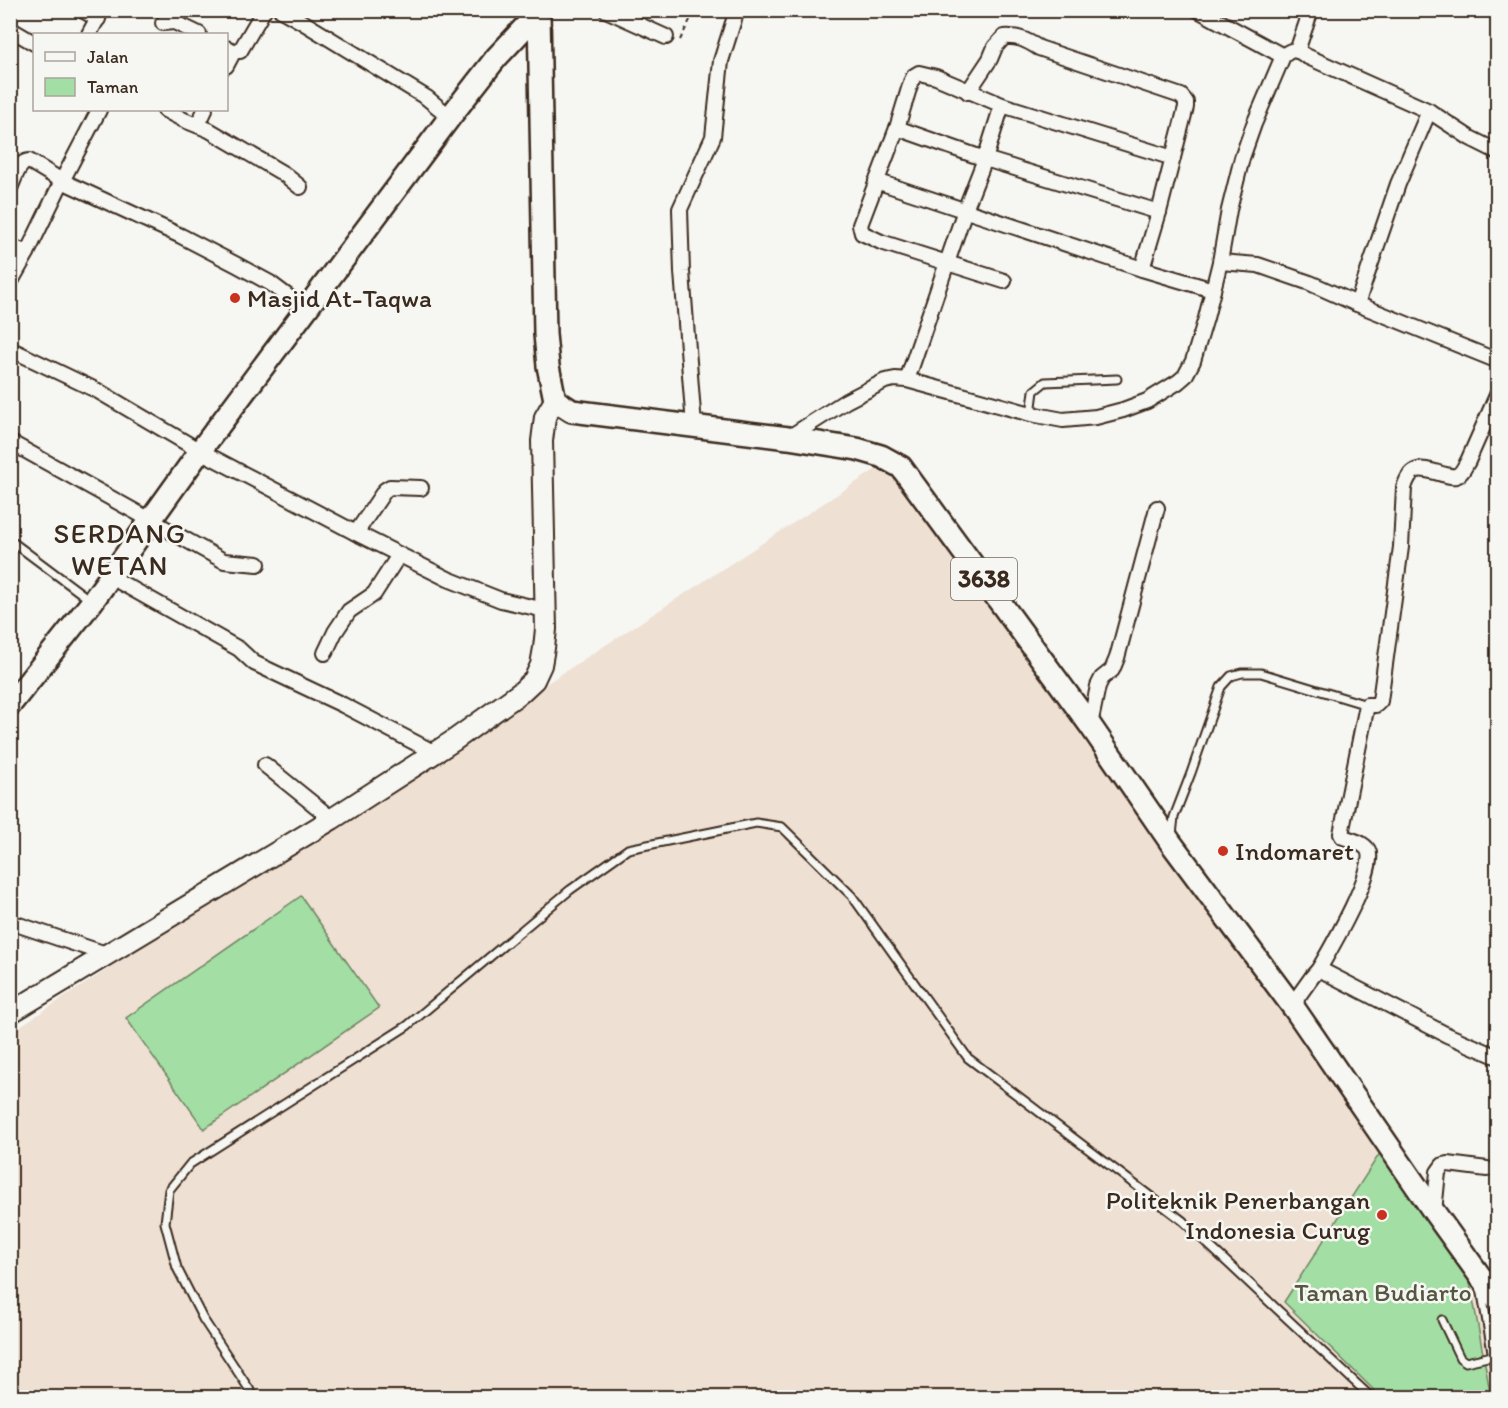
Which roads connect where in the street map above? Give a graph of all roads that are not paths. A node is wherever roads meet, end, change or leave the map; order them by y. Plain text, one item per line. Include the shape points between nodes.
1 (82, 10) edge
2 (264, 10) edge
3 (281, 10) edge
4 (606, 10) edge
5 (737, 10) edge
6 (1198, 10) edge
7 (1311, 10) edge
8 (539, 11) edge
9 (100, 15) edge
10 (163, 23) dead end
11 (10, 29) edge
12 (90, 33) edge
13 (198, 33) edge
14 (666, 37) road end
15 (33, 42) edge
16 (230, 49) edge
17 (1297, 51) junction
18 (1283, 56) junction
19 (968, 92) junction
20 (1002, 105) junction
21 (98, 111) edge
22 (167, 111) edge
23 (205, 111) edge
24 (1429, 111) junction
25 (450, 117) junction
26 (198, 125) junction
27 (897, 128) junction
28 (1497, 152) edge
29 (1173, 158) junction
30 (985, 159) junction
31 (62, 181) junction
32 (876, 181) junction
33 (300, 187) dead end
34 (10, 188) edge
35 (965, 210) junction
36 (1159, 212) junction
37 (10, 246) edge
38 (27, 253) junction
39 (1220, 262) junction
40 (948, 264) junction
41 (1142, 269) junction
42 (1004, 280) dead end
43 (10, 283) edge
44 (1214, 290) junction
45 (1357, 304) junction
46 (306, 310) junction
47 (10, 349) edge
48 (1497, 362) edge
49 (1117, 379) dead end
50 (907, 380) junction
51 (1497, 393) edge
52 (555, 400) junction
53 (1031, 414) junction
54 (694, 426) junction
55 (788, 438) junction
56 (10, 442) edge
57 (200, 451) junction
58 (421, 488) dead end
59 (1156, 508) dead end
60 (149, 520) junction
61 (356, 533) junction
62 (10, 540) edge
63 (399, 555) junction
64 (258, 564) dead end
65 (110, 576) junction
66 (92, 602) junction
67 (545, 610) junction
68 (325, 653) dead end
69 (10, 705) edge
70 (1367, 705) junction
71 (1090, 725) junction
72 (435, 753) junction
73 (266, 765) dead end
74 (332, 819) junction
75 (1171, 843) junction
76 (10, 922) edge
77 (106, 954) junction
78 (1319, 969) junction
79 (1296, 1011) junction
80 (10, 1013) edge
81 (1496, 1052) edge
82 (1487, 1169) dead end
83 (1434, 1212) junction
84 (1478, 1273) junction
85 (1497, 1300) edge
86 (1442, 1320) dead end
87 (1495, 1358) edge
88 (1497, 1386) edge
89 (255, 1398) edge
90 (1372, 1398) edge

1 - 9 street
2 - 16 street via 240,51
3 - 25 street via 427,98
4 - 14 street
5 - 54 street via 721,61 713,137 680,209
6 - 18 street
7 - 17 street
8 - 25 main road via 495,58
8 - 52 main road via 545,334
9 - 12 street
10 - 13 street via 174,22
11 - 15 street
17 - 18 street
17 - 24 street
18 - 39 street via 1242,158
19 - 20 street
19 - 27 street via 925,74 914,76
19 - 29 street via 1004,37 1024,39 1039,48 1181,96 1186,107
20 - 29 street
20 - 30 street
21 - 31 street
22 - 26 street
23 - 26 street
24 - 28 street
24 - 45 street via 1398,184
25 - 46 main road
26 - 33 street
27 - 30 street
27 - 32 street
29 - 36 street
30 - 35 street
30 - 36 street
31 - 34 street via 25,161
31 - 38 street
31 - 46 street via 237,265
32 - 35 street
32 - 40 street via 860,225 862,233
35 - 40 street
35 - 41 street
36 - 41 street
37 - 38 street
38 - 43 street
39 - 44 street
39 - 45 street via 1258,266
40 - 42 street
40 - 50 street
41 - 44 street
44 - 53 street via 1192,361 1178,382 1147,401 1096,417 1062,420
45 - 48 street
46 - 57 main road
47 - 57 street via 98,391
49 - 53 lane via 1045,382 1034,391
50 - 53 street
50 - 55 street via 885,381
51 - 70 street via 1459,474 1452,476 1421,468 1407,478 1380,701
52 - 54 main road, 3638 via 572,411
52 - 67 street via 545,417 542,441
54 - 55 main road, 3638
55 - 71 main road, 3638 via 857,449 901,467
56 - 60 street
57 - 60 main road
57 - 61 street
58 - 61 street via 385,490
59 - 71 street via 1123,640 1112,670 1098,686
60 - 64 street via 224,561
60 - 65 main road
61 - 63 street
62 - 66 lane
63 - 67 street via 501,600
63 - 68 street via 374,594 349,611
65 - 66 main road
65 - 72 street via 239,649 254,663
66 - 69 main road
67 - 72 street via 544,648 534,680
70 - 75 lane via 1262,673 1231,676 1221,687 1174,817
70 - 78 street via 1341,834 1365,846 1369,863 1349,915
71 - 75 main road, 3638
72 - 74 street
73 - 74 street
74 - 77 street
75 - 79 main road, 3638
76 - 77 street
77 - 80 street
78 - 79 street via 1297,998
78 - 81 street via 1447,1035
79 - 83 main road, 3638
82 - 83 street via 1443,1166 1438,1172
83 - 84 main road, 3638
84 - 85 main road, 3638
84 - 87 lane
86 - 87 lane via 1462,1361
87 - 88 lane
89 - 90 lane via 203,1318 177,1268 165,1223 170,1190 190,1164 407,1026 570,890 628,849 756,823 782,827 852,896 968,1058 1183,1221

